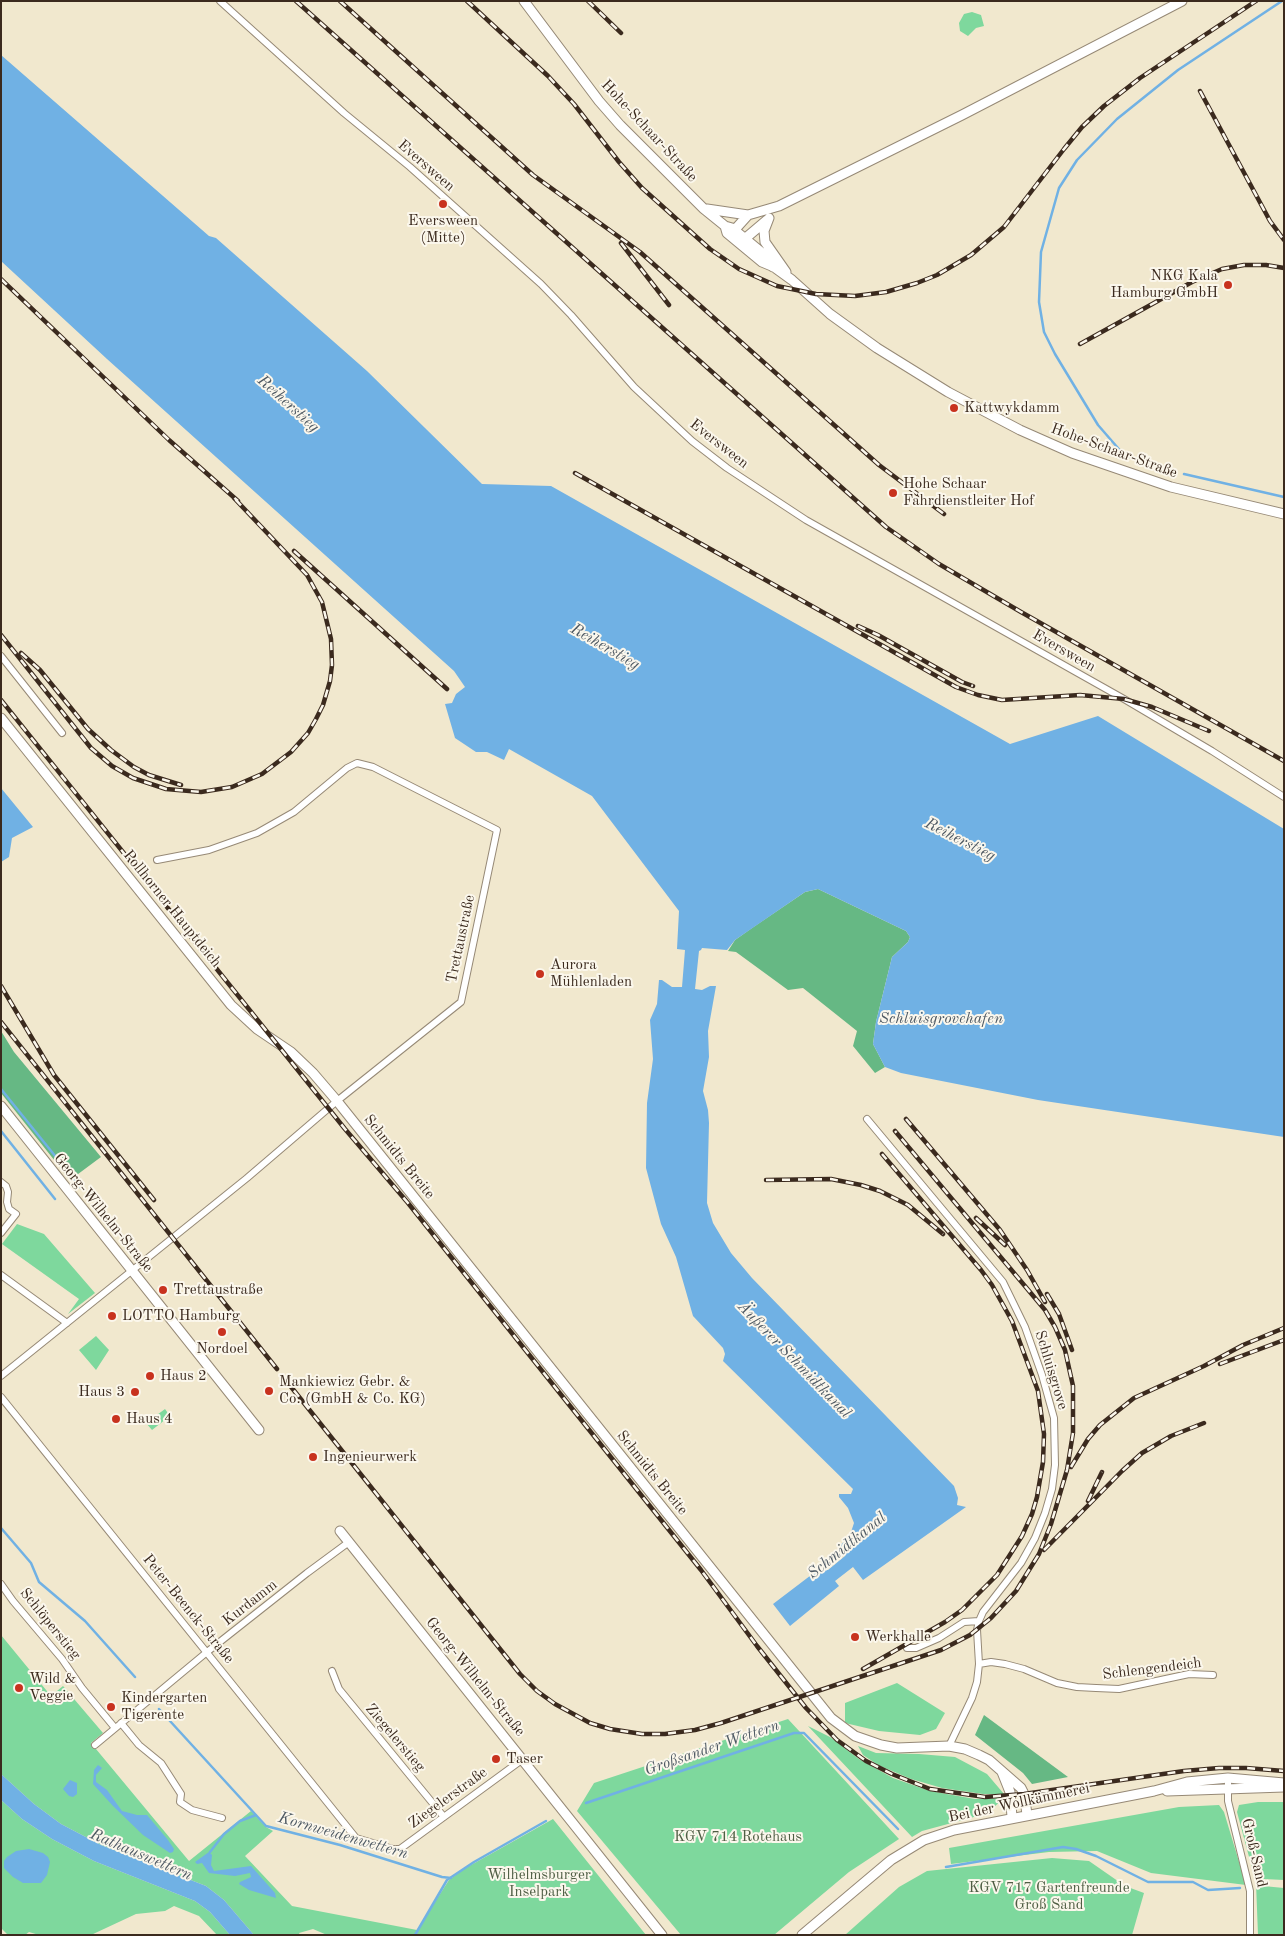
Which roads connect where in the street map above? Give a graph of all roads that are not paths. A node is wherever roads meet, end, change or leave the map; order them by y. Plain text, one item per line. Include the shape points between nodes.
1 (220, 1) edge
2 (524, 1) edge
3 (1182, 1) edge
4 (779, 206) junction
5 (704, 209) junction
6 (748, 215) junction
7 (769, 218) junction
8 (732, 232) junction
9 (742, 241) junction
10 (792, 280) junction
11 (1284, 514) edge
12 (1, 656) edge
13 (1, 718) edge
14 (62, 733) dead end
15 (1284, 797) edge
16 (157, 860) dead end
17 (337, 1101) junction
18 (1, 1106) edge
19 (867, 1119) dead end
20 (1, 1182) edge
21 (1, 1233) edge
22 (132, 1271) junction
23 (1, 1275) edge
24 (67, 1323) junction
25 (1, 1376) edge
26 (1, 1397) edge
27 (259, 1430) dead end
28 (340, 1531) dead end
29 (349, 1542) junction
30 (1, 1584) edge
31 (979, 1621) junction
32 (907, 1648) dead end
33 (207, 1652) junction
34 (979, 1664) junction
35 (332, 1671) dead end
36 (1213, 1675) dead end
37 (121, 1723) junction
38 (115, 1728) junction
39 (96, 1745) dead end
40 (948, 1746) junction
41 (523, 1759) junction
42 (1001, 1770) junction
43 (1228, 1778) junction
44 (1284, 1785) edge
45 (1228, 1790) junction
46 (1154, 1791) junction
47 (1028, 1814) junction
48 (444, 1816) junction
49 (222, 1818) dead end
50 (1012, 1818) junction
51 (356, 1838) joint
52 (662, 1935) edge
53 (802, 1935) edge
54 (1250, 1935) edge

1 - 15 street, Eversween via 541,284 634,387 692,441 727,468 806,520 1124,699
2 - 5 main road, Hohe-Schaar-Straße via 604,107
3 - 4 main road
4 - 6 main road
4 - 7 main road
5 - 6 main road
5 - 8 main road, Hohe-Schaar-Straße
6 - 8 main road
7 - 9 main road
7 - 10 main road via 764,231 765,242
8 - 9 main road, Hohe-Schaar-Straße
9 - 10 main road, Hohe-Schaar-Straße via 762,262
10 - 11 main road, Hohe-Schaar-Straße via 830,314 890,357 1020,430 1072,453 1171,487
12 - 14 street
13 - 17 main road, Pollhorner Hauptdeich via 231,1005 290,1052
16 - 17 street, Trettaustraße via 223,846 264,830 294,812 357,763 373,767 498,830 461,1002
17 - 22 street, Trettaustraße
17 - 40 main road, Schmidts Breite via 831,1718 848,1732 881,1746
18 - 22 main road, Georg-Wilhelm-Straße
19 - 31 street, Schluisgrove via 1003,1282 1025,1327 1054,1418 1055,1465 1045,1513 1021,1562
20 - 21 street via 8,1192 9,1209 16,1214
22 - 24 street, Trettaustraße
22 - 27 main road, Georg-Wilhelm-Straße
23 - 24 street
24 - 25 street, Trettaustraße
26 - 33 street, Peter-Beenck-Straße
28 - 29 main road, Georg-Wilhelm-Straße
29 - 33 street, Kurdamm
29 - 41 main road, Georg-Wilhelm-Straße
30 - 38 street, Schlöperstieg
31 - 32 street via 964,1622 939,1638 916,1648
31 - 34 street, Schluisgrove
33 - 37 street, Kurdamm
33 - 51 street, Peter-Beenck-Straße
34 - 36 street, Schlengendeich via 1005,1664 1057,1683 1096,1688 1119,1689 1189,1674
34 - 40 street, Schluisgrove via 972,1698
35 - 48 street, Ziegelerstieg via 338,1690
37 - 38 street, Kurdamm
37 - 49 street via 139,1745 161,1763 181,1794 180,1802 192,1810
38 - 39 street, Kurdamm
40 - 42 main road, Schmidts Breite via 973,1752
41 - 48 street, Ziegelerstraße
41 - 52 main road, Georg-Wilhelm-Straße
42 - 47 main road, Schmidts Breite via 1021,1788
42 - 50 main road via 1010,1792
43 - 44 main road, Bei der Wollkämmerei via 1267,1780
43 - 45 street, Groß-Sand
43 - 46 main road, Bei der Wollkämmerei via 1187,1782
44 - 45 main road, Bei der Wollkämmerei
45 - 46 main road, Bei der Wollkämmerei
45 - 54 street, Groß-Sand via 1250,1891
46 - 47 main road, Bei der Wollkämmerei
47 - 50 main road, Bei der Wollkämmerei
48 - 51 street, Ziegelerstraße via 400,1849
50 - 53 main road, Bei der Wollkämmerei via 954,1830 904,1851 878,1869

